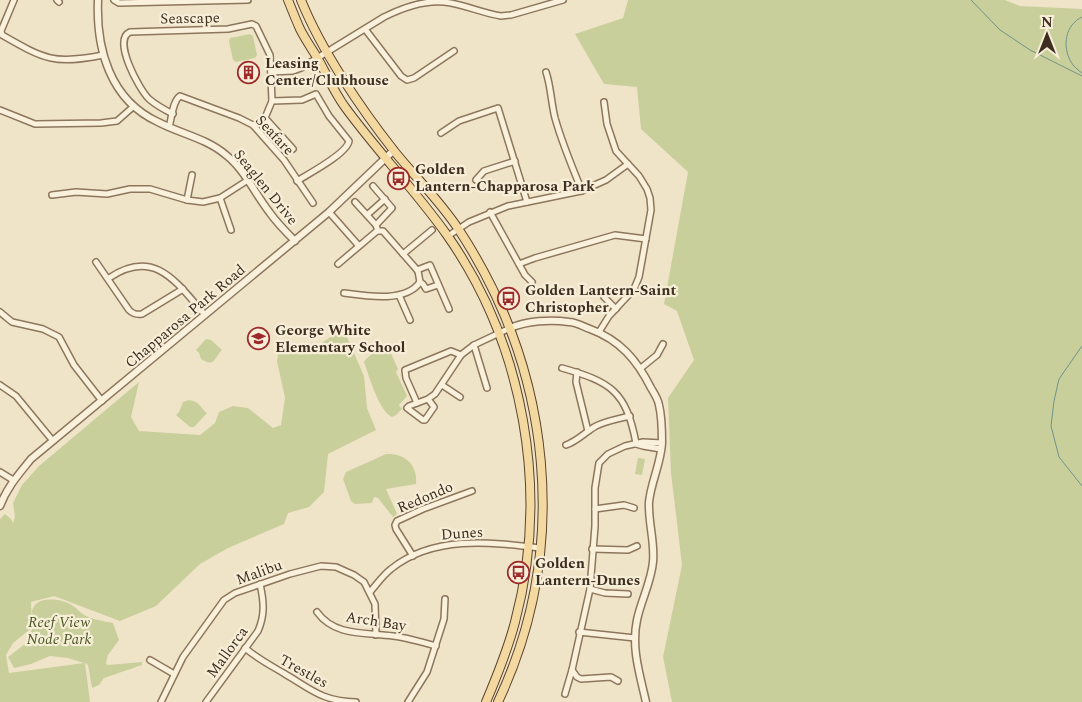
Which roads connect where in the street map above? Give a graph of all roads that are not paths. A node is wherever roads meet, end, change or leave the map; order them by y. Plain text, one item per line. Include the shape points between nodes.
1 (14, 0) edge
2 (98, 0) edge
3 (248, 0) edge
4 (288, 0) edge
5 (301, 0) edge
6 (563, 0) edge
7 (435, 1) edge
8 (116, 2) edge
9 (366, 29) junction
10 (1, 31) edge
11 (327, 51) junction
12 (454, 51) dead end
13 (103, 55) junction
14 (317, 58) junction
15 (271, 72) junction
16 (546, 72) dead end
17 (272, 101) junction
18 (604, 102) dead end
19 (134, 106) junction
20 (0, 110) edge
21 (173, 114) junction
22 (265, 118) junction
23 (253, 125) junction
24 (169, 127) junction
25 (441, 133) dead end
26 (293, 149) dead end
27 (394, 150) junction
28 (386, 158) junction
29 (515, 161) junction
30 (628, 164) junction
31 (192, 175) dead end
32 (248, 180) junction
33 (476, 180) dead end
34 (297, 181) junction
35 (373, 186) dead end
36 (582, 191) junction
37 (52, 195) dead end
38 (220, 198) junction
39 (385, 199) junction
40 (187, 200) junction
41 (355, 202) dead end
42 (527, 202) junction
43 (313, 203) dead end
44 (329, 212) junction
45 (490, 212) junction
46 (367, 215) junction
47 (376, 225) junction
48 (458, 229) junction
49 (231, 230) dead end
50 (432, 230) dead end
51 (378, 231) junction
52 (448, 236) junction
53 (646, 239) junction
54 (295, 241) junction
55 (359, 246) junction
56 (403, 254) junction
57 (96, 262) dead end
58 (338, 264) dead end
59 (519, 264) junction
60 (417, 270) junction
61 (109, 278) junction
62 (420, 282) junction
63 (532, 282) dead end
64 (438, 285) junction
65 (183, 289) junction
66 (344, 293) dead end
67 (399, 295) junction
68 (604, 297) dead end
69 (448, 309) dead end
70 (616, 309) junction
71 (0, 312) edge
72 (205, 316) junction
73 (410, 320) dead end
74 (510, 328) junction
75 (599, 332) junction
76 (499, 333) junction
77 (663, 344) dead end
78 (474, 345) junction
79 (461, 354) junction
80 (562, 368) dead end
81 (641, 368) junction
82 (578, 372) junction
83 (0, 385) edge
84 (442, 386) junction
85 (487, 388) dead end
86 (460, 397) dead end
87 (428, 399) junction
88 (102, 401) junction
89 (416, 403) junction
90 (630, 416) junction
91 (588, 431) junction
92 (53, 440) junction
93 (636, 444) junction
94 (566, 445) dead end
95 (662, 446) junction
96 (0, 472) edge
97 (13, 480) junction
98 (472, 491) dead end
99 (0, 506) edge
100 (634, 508) dead end
101 (595, 509) junction
102 (637, 546) dead end
103 (528, 547) junction
104 (540, 548) junction
105 (592, 549) junction
106 (413, 556) junction
107 (260, 584) junction
108 (590, 589) junction
109 (370, 592) junction
110 (628, 594) dead end
111 (445, 599) dead end
112 (317, 612) dead end
113 (580, 632) junction
114 (376, 635) junction
115 (635, 638) junction
116 (436, 646) junction
117 (245, 648) junction
118 (150, 660) dead end
119 (572, 670) junction
120 (174, 674) junction
121 (618, 681) dead end
122 (565, 694) dead end
123 (161, 702) edge
124 (206, 702) edge
125 (356, 702) edge
126 (408, 702) edge
127 (486, 702) edge
128 (498, 702) edge
129 (646, 702) edge

1 - 10 street
2 - 13 street, Seaglen Drive via 98,38
3 - 8 street
4 - 14 main road
5 - 11 main road
6 - 7 street via 502,16
7 - 9 street via 398,10
9 - 11 street
9 - 12 street via 400,76 407,80
10 - 13 street via 2,35 50,59 73,60
11 - 14 street
11 - 27 main road
13 - 19 street, Seaglen Drive via 112,79
14 - 15 street via 293,71
14 - 28 main road via 335,93
15 - 17 street
15 - 21 street, Seascape via 269,52 254,25 127,33 124,37 126,59 146,94
16 - 36 street via 558,126
17 - 22 street
17 - 34 street via 302,100 316,94 349,141 340,153
18 - 30 street via 606,124 616,151
19 - 20 street via 117,120 101,123 35,124
19 - 24 street, Seaglen Drive
21 - 23 street, Seafare via 174,103 180,96
21 - 24 street, Seafare
22 - 23 street
22 - 26 street
23 - 34 street, Seafare via 284,160
24 - 32 street, Seaglen Drive via 227,155
25 - 29 street via 459,121 498,108
27 - 28 street, Chapparosa Park Road
27 - 48 main road
28 - 44 street, Chapparosa Park Road
28 - 52 main road
29 - 33 street via 484,171
29 - 42 street
30 - 36 street via 606,180
30 - 53 street via 639,176 650,198
31 - 40 street
32 - 38 street
32 - 54 street, Seaglen Drive via 269,212
34 - 43 street, Seafare
35 - 39 street
36 - 42 street
37 - 40 street via 150,189
38 - 40 street via 203,202
38 - 49 street
39 - 46 street
39 - 47 street via 392,208
41 - 46 street
42 - 45 street
44 - 54 street, Chapparosa Park Road
44 - 55 street
45 - 48 street
45 - 59 street
46 - 47 street
47 - 51 street
48 - 52 street
48 - 74 main road via 489,282
50 - 56 street
51 - 55 street
51 - 56 street via 384,231
52 - 76 main road via 478,285
53 - 59 street via 615,236
53 - 70 street via 634,289
54 - 72 street, Chapparosa Park Road
55 - 58 street
56 - 60 street
57 - 61 street
59 - 63 street
60 - 62 street
60 - 64 street via 430,265
61 - 65 street via 127,268 148,267 168,274
61 - 65 street via 132,314 137,315
62 - 64 street via 426,289
62 - 67 street via 416,288
64 - 69 street
65 - 72 street
66 - 67 street via 371,297
67 - 73 street
68 - 70 street
70 - 75 street
71 - 88 street via 12,322 43,329 59,337 74,365
72 - 88 street, Chapparosa Park Road
74 - 75 street via 537,321 570,322
74 - 76 street
74 - 104 main road via 535,411 542,492
75 - 81 street via 626,351
76 - 78 street
76 - 103 main road via 514,378 526,439 530,499
77 - 81 street via 657,355
78 - 79 street
78 - 85 street
79 - 84 street
79 - 89 street via 451,351 405,370
80 - 82 street
81 - 95 street via 659,404
82 - 90 street via 607,385
82 - 91 street via 576,382
83 - 92 street via 16,396
84 - 86 street
84 - 87 street
87 - 89 street
87 - 89 street via 434,408 424,421 407,408
88 - 92 street, Chapparosa Park Road
90 - 91 street via 605,422
90 - 93 street
91 - 94 street
92 - 97 street, Chapparosa Park Road
93 - 95 street
93 - 101 street via 616,449 599,463
95 - 115 street via 649,504 653,564 636,622
96 - 97 street
97 - 99 street, Chapparosa Park Road
98 - 106 street, Redondo via 397,521 396,529
100 - 101 street via 624,505
101 - 105 street
102 - 105 street via 628,550
103 - 104 street, Dunes
103 - 106 street, Dunes via 456,543
103 - 127 main road via 516,621
104 - 128 main road via 525,630
105 - 108 street
106 - 109 street, Dunes via 391,569
107 - 109 street, Malibu via 306,569 336,567 364,582
107 - 117 street, Mallorca via 264,601 262,621
107 - 120 street, Malibu via 224,600
108 - 110 street
108 - 113 street
109 - 114 street via 375,604
111 - 116 street via 444,620
112 - 114 street, Arch Bay via 325,622 344,631
113 - 115 street
113 - 119 street
114 - 116 street, Arch Bay via 401,637
115 - 129 street
116 - 126 street via 427,672
117 - 124 street, Mallorca
117 - 125 street, Trestles via 318,695
118 - 120 street
119 - 121 street via 581,679 611,677
119 - 122 street
120 - 123 street, Malibu

